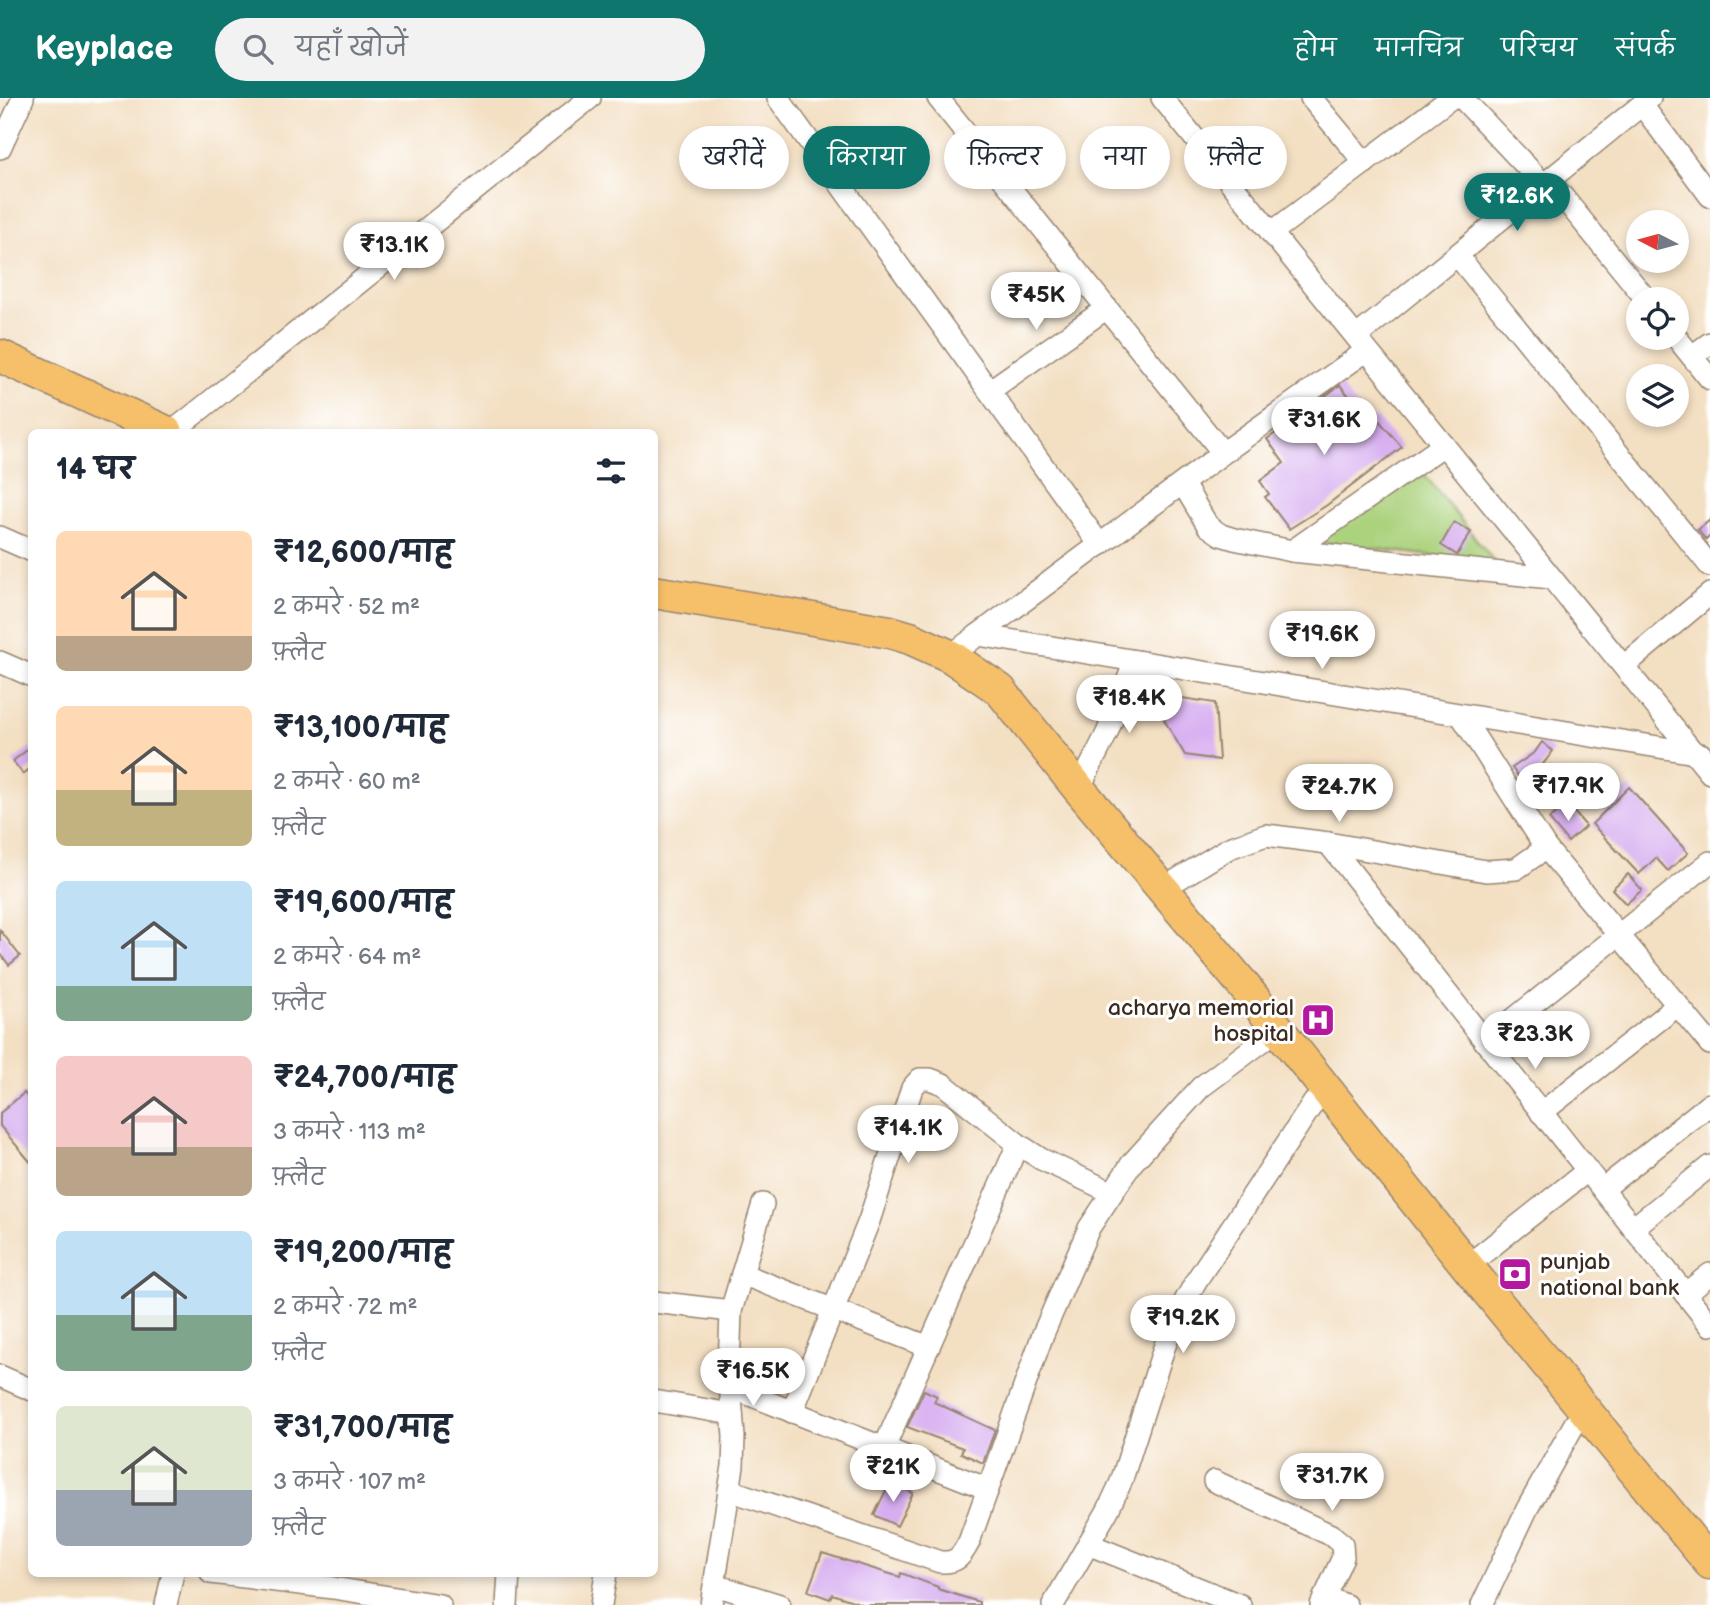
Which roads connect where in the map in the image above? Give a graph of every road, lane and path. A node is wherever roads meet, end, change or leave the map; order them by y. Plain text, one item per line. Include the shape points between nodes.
1 (23, 98) edge
2 (590, 98) edge
3 (778, 98) edge
4 (938, 98) edge
5 (1162, 98) edge
6 (1311, 98) edge
7 (1451, 98) edge
8 (1461, 98) edge
9 (1646, 102) edge
10 (0, 148) edge
11 (1365, 163) junction
12 (1546, 182) junction
13 (1710, 196) edge
14 (1271, 233) junction
15 (1457, 255) junction
16 (1636, 287) edge
17 (1107, 308) junction
18 (1710, 343) edge
19 (1361, 344) junction
20 (1687, 350) edge
21 (0, 356) edge
22 (1692, 356) junction
23 (1710, 379) edge
24 (989, 391) junction
25 (159, 429) edge
26 (176, 429) edge
27 (1444, 445) junction
28 (1223, 453) junction
29 (1182, 484) junction
30 (0, 537) edge
31 (1100, 545) junction
32 (28, 549) edge
33 (1292, 551) junction
34 (1710, 566) edge
35 (1551, 578) junction
36 (658, 593) edge
37 (1710, 594) edge
38 (978, 635) junction
39 (1135, 661) junction
40 (0, 662) edge
41 (959, 662) junction
42 (1624, 666) junction
43 (28, 674) edge
44 (1461, 715) junction
45 (1702, 754) edge
46 (1710, 773) edge
47 (1079, 789) junction
48 (1328, 843) junction
49 (1546, 848) junction
50 (1710, 862) edge
51 (1161, 889) junction
52 (1620, 934) junction
53 (1678, 1005) junction
54 (1264, 1040) junction
55 (1485, 1042) junction
56 (1710, 1044) edge
57 (1314, 1102) junction
58 (1710, 1104) edge
59 (1541, 1113) junction
60 (1018, 1144) junction
61 (1710, 1166) edge
62 (1587, 1171) junction
63 (1603, 1189) junction
64 (1111, 1192) junction
65 (763, 1204) dead end
66 (1633, 1228) junction
67 (1467, 1266) junction
68 (742, 1274) junction
69 (1710, 1274) edge
70 (1685, 1294) junction
71 (658, 1302) edge
72 (835, 1309) junction
73 (731, 1311) junction
74 (1710, 1325) edge
75 (929, 1347) junction
76 (0, 1376) edge
77 (730, 1387) junction
78 (28, 1388) edge
79 (658, 1402) edge
80 (792, 1412) junction
81 (732, 1413) junction
82 (1575, 1423) junction
83 (884, 1448) junction
84 (1214, 1481) dead end
85 (988, 1489) junction
86 (729, 1490) junction
87 (1088, 1545) junction
88 (1705, 1548) edge
89 (172, 1577) edge
90 (236, 1577) edge
91 (509, 1577) edge
92 (605, 1577) edge
93 (297, 1587) edge
94 (1710, 1589) edge
95 (713, 1595) edge
96 (1322, 1601) edge
97 (166, 1605) edge
98 (440, 1605) edge
99 (507, 1605) edge
100 (601, 1605) edge
101 (780, 1605) edge
102 (1053, 1605) edge
103 (1240, 1605) edge
104 (1346, 1605) edge
105 (1482, 1605) edge

1 - 10 street
2 - 26 street
3 - 24 street
4 - 17 street
5 - 14 street
6 - 11 street
7 - 11 street
8 - 12 street
9 - 12 street
9 - 13 street
11 - 14 street
12 - 15 street
12 - 16 street
14 - 19 street
15 - 19 street
15 - 34 street
17 - 24 street
17 - 28 street
18 - 22 street
19 - 27 street
19 - 28 street
20 - 22 street
21 - 25 highway
22 - 23 street
24 - 31 street
27 - 33 street
27 - 35 street
28 - 29 street
29 - 31 street
29 - 33 street via 1208,526 1221,535
30 - 32 street
31 - 38 street
33 - 35 street
35 - 42 street
36 - 41 highway via 890,632
37 - 42 street
38 - 39 street
38 - 41 street
39 - 44 street
39 - 47 street
40 - 43 street
41 - 47 highway via 1000,690
41 - 54 highway
42 - 45 street
44 - 45 street
44 - 49 street
45 - 46 street
47 - 51 highway
48 - 49 street via 1486,871 1516,869
48 - 51 street via 1266,835 1228,848
48 - 55 street
49 - 52 street
50 - 52 street
51 - 67 highway
52 - 53 street
52 - 55 street
53 - 56 street
53 - 59 street
54 - 57 highway
54 - 64 street via 1201,1087
55 - 59 street
57 - 82 highway
57 - 87 street via 1174,1321 1121,1482
58 - 63 street
59 - 62 street
60 - 64 street
60 - 72 street via 943,1084 920,1079 899,1122 869,1221
60 - 75 street
61 - 66 street
62 - 63 street
62 - 67 street
63 - 66 street
64 - 85 street via 1073,1261
65 - 68 street
66 - 70 street
67 - 88 highway
68 - 72 street
68 - 73 street
69 - 70 street
70 - 74 street
71 - 73 street
72 - 75 street
72 - 80 street
73 - 77 street
75 - 83 street
76 - 78 street
77 - 80 street
77 - 81 street
79 - 81 street
80 - 83 street
81 - 86 street
82 - 94 highway
82 - 105 street via 1527,1509
83 - 85 street
84 - 96 street via 1342,1544 1343,1557
85 - 86 street via 969,1542 952,1563
86 - 95 street
87 - 102 street
87 - 103 street
89 - 97 street
90 - 93 street
91 - 99 street
92 - 100 street
93 - 98 street
95 - 101 street
96 - 104 street

